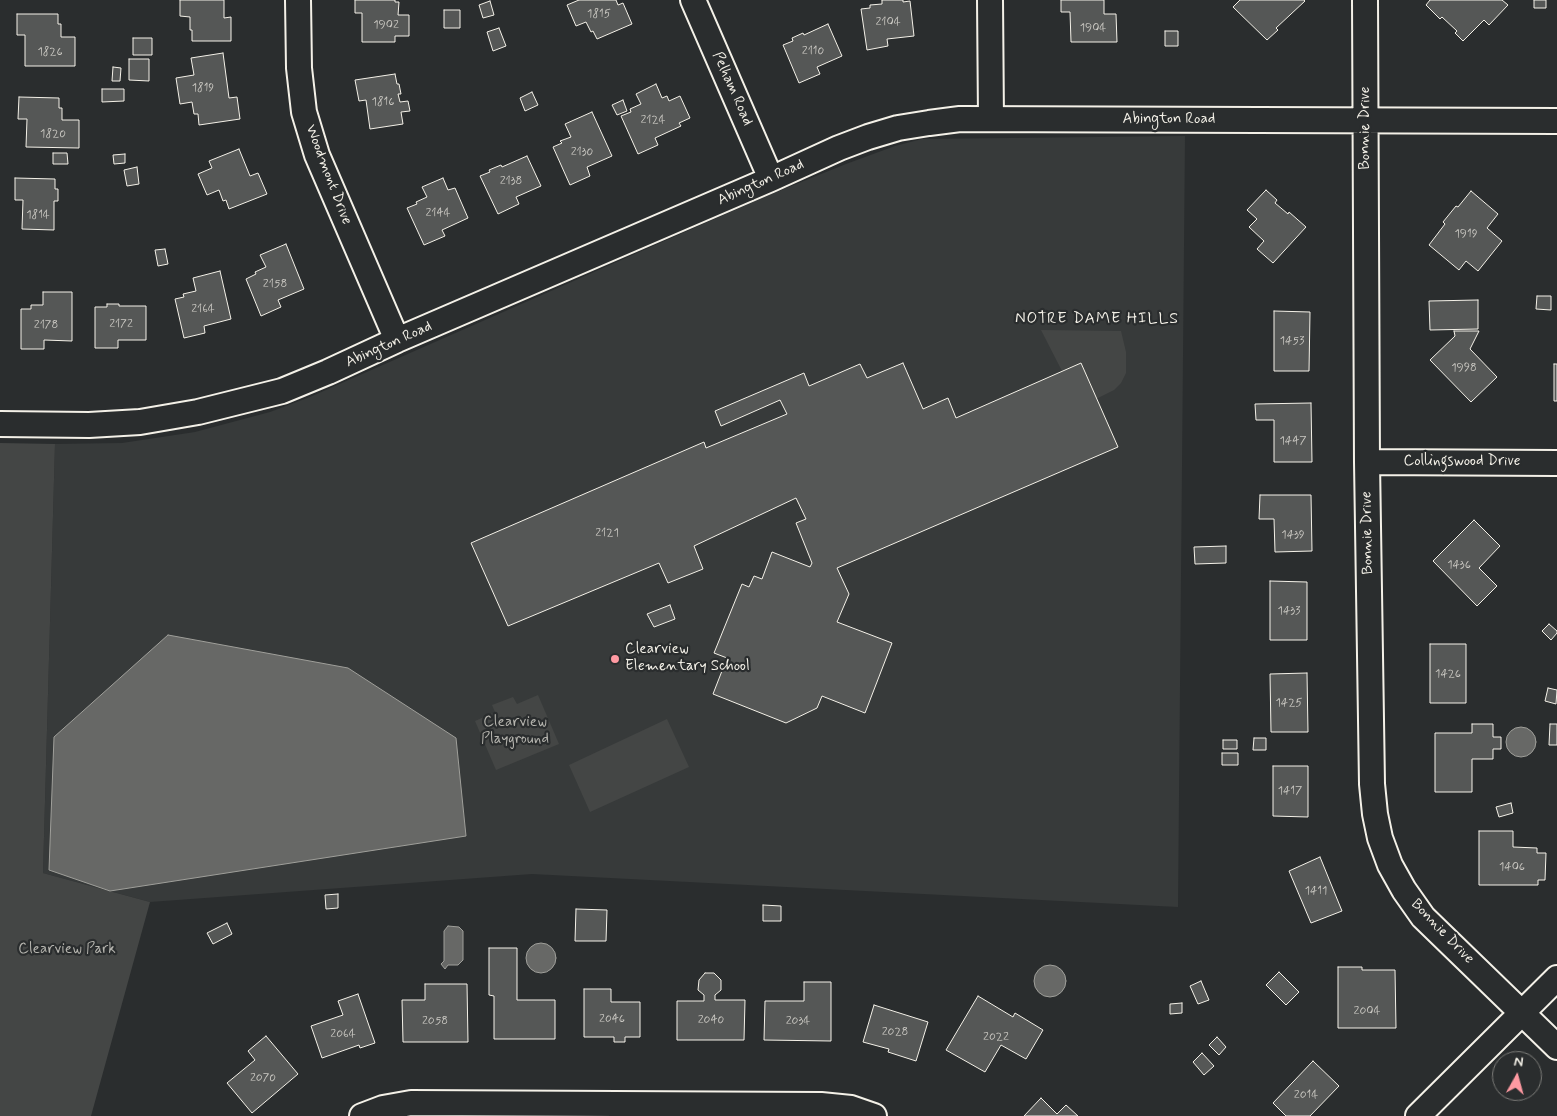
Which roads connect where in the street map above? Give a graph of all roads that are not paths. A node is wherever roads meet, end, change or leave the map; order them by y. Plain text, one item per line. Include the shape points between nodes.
1 (298, 0) edge
2 (693, 0) edge
3 (990, 0) edge
4 (1365, 0) edge
5 (991, 119) junction
6 (1366, 120) junction
7 (1557, 121) edge
8 (771, 178) junction
9 (396, 340) junction
10 (0, 424) edge
11 (1367, 462) junction
12 (1557, 463) edge
13 (1557, 978) edge
14 (1522, 1012) junction
15 (1557, 1047) edge
16 (362, 1116) edge
17 (874, 1116) edge
18 (1418, 1116) edge

1 - 9 street, Woodmont Drive via 299,68 304,112 317,155
2 - 8 street, Pelham Road
3 - 5 street
4 - 6 street, Bonnie Drive
5 - 6 street, Abington Road
5 - 8 street, Abington Road via 929,122 898,128 838,148
6 - 7 street, Abington Road
6 - 11 street, Bonnie Drive
8 - 9 street, Abington Road
9 - 10 street, Abington Road via 301,384 198,412 110,424
11 - 12 street, Collingswood Drive
11 - 14 street, Bonnie Drive via 1372,784 1380,838 1390,865 1423,917
13 - 14 street
14 - 15 street, Bonnie Drive
14 - 18 street
16 - 17 street via 383,1108 431,1103 821,1105 851,1108

